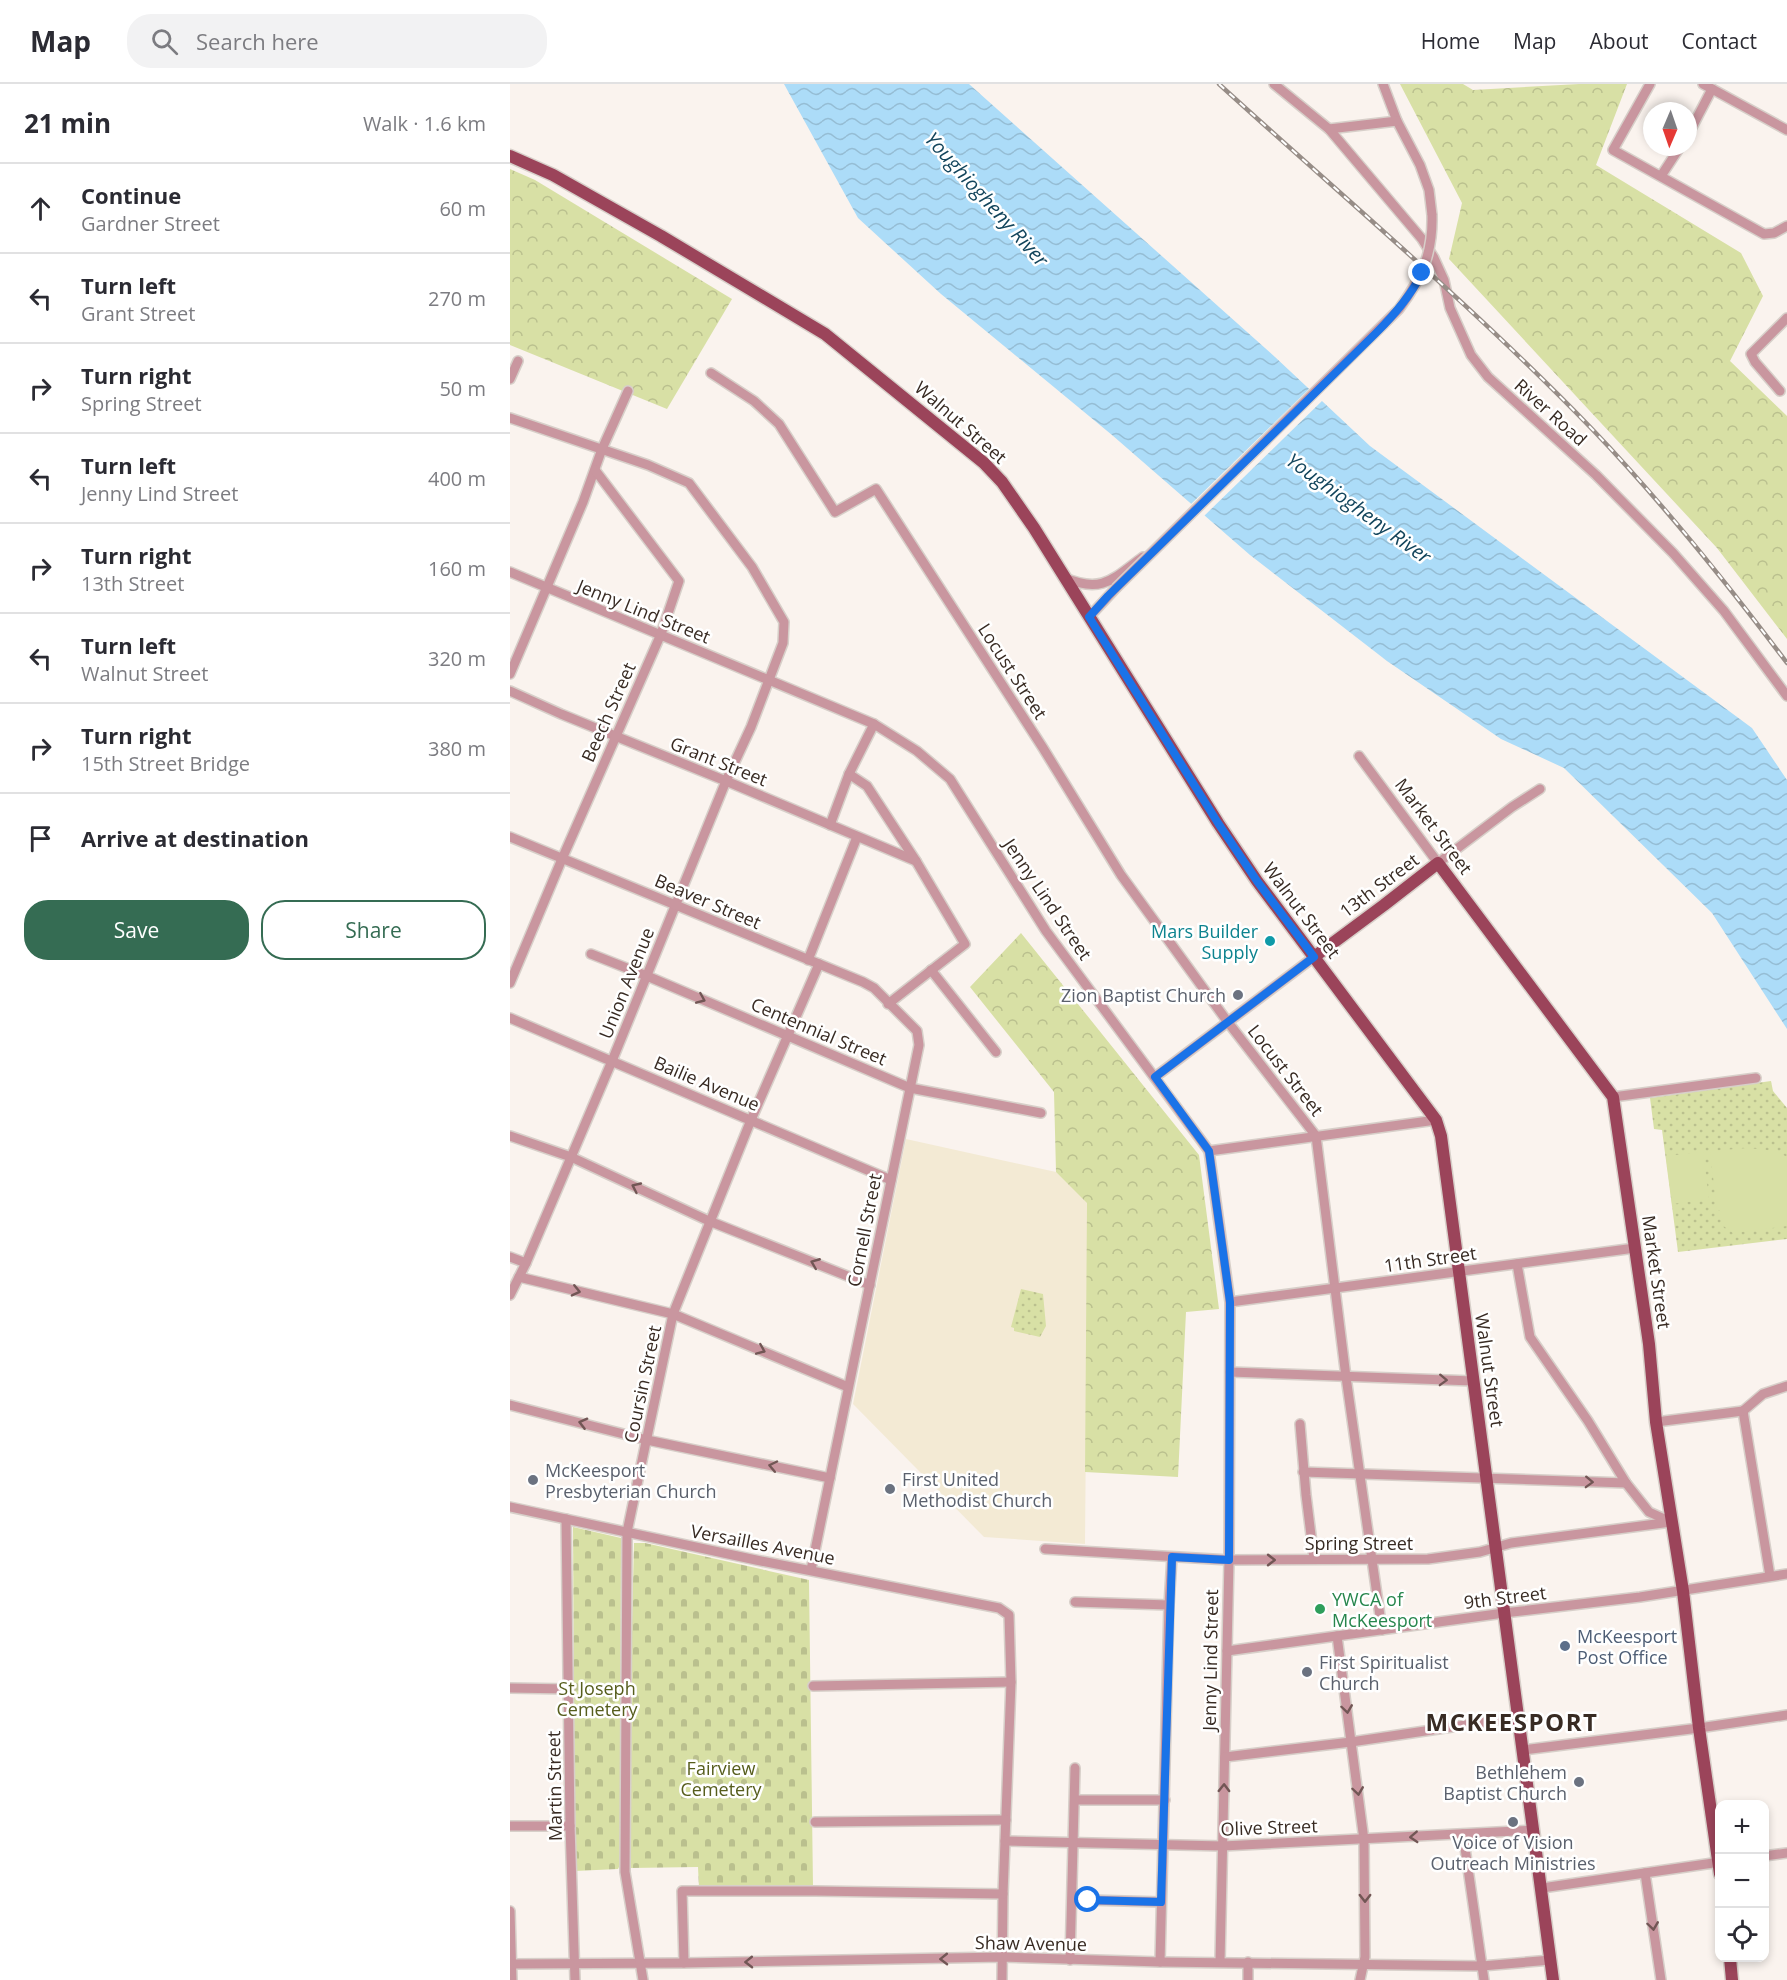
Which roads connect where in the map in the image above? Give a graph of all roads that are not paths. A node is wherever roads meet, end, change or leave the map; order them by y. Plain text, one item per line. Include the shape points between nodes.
1 (1274, 84) edge
2 (1383, 84) edge
3 (1650, 84) edge
4 (1707, 86) edge
5 (1697, 112) edge
6 (1397, 121) junction
7 (1329, 129) junction
8 (1787, 130) edge
9 (510, 156) edge
10 (1674, 156) edge
11 (1661, 176) junction
12 (1787, 226) edge
13 (1787, 318) edge
14 (518, 361) dead end
15 (711, 373) dead end
16 (510, 379) edge
17 (628, 391) dead end
18 (1780, 391) dead end
19 (510, 418) edge
20 (602, 449) junction
21 (595, 471) junction
22 (510, 572) edge
23 (1064, 578) junction
24 (1112, 586) junction
25 (545, 588) junction
26 (1089, 617) junction
27 (661, 634) junction
28 (510, 674) edge
29 (768, 681) junction
30 (510, 691) edge
31 (1787, 696) edge
32 (874, 724) junction
33 (616, 736) junction
34 (1359, 756) dead end
35 (849, 774) junction
36 (726, 780) junction
37 (1540, 789) dead end
38 (830, 825) junction
39 (510, 837) edge
40 (858, 837) junction
41 (562, 859) junction
42 (916, 861) junction
43 (1438, 863) junction
44 (675, 906) junction
45 (591, 954) dead end
46 (1314, 957) junction
47 (808, 960) junction
48 (819, 964) junction
49 (931, 970) junction
50 (647, 976) junction
51 (510, 983) edge
52 (888, 1004) junction
53 (510, 1018) edge
54 (1227, 1022) junction
55 (787, 1035) junction
56 (996, 1052) dead end
57 (612, 1061) junction
58 (1155, 1077) junction
59 (1756, 1078) dead end
60 (910, 1088) junction
61 (1613, 1097) junction
62 (1041, 1113) dead end
63 (751, 1120) junction
64 (1436, 1120) junction
65 (510, 1136) edge
66 (1316, 1136) junction
67 (1209, 1151) junction
68 (571, 1157) junction
69 (891, 1180) junction
70 (709, 1221) junction
71 (1635, 1248) junction
72 (510, 1257) edge
73 (526, 1263) junction
74 (1517, 1264) junction
75 (1458, 1273) junction
76 (519, 1277) junction
77 (870, 1285) junction
78 (1336, 1289) junction
79 (510, 1295) edge
80 (1230, 1302) junction
81 (673, 1314) junction
82 (1230, 1372) junction
83 (1346, 1377) junction
84 (1473, 1381) junction
85 (1787, 1386) edge
86 (848, 1387) junction
87 (510, 1405) edge
88 (1743, 1411) junction
89 (1656, 1422) junction
90 (1300, 1424) dead end
91 (647, 1440) junction
92 (1303, 1473) junction
93 (1361, 1474) junction
94 (830, 1478) junction
95 (1486, 1478) junction
96 (1626, 1483) junction
97 (510, 1507) edge
98 (566, 1519) junction
99 (1671, 1522) junction
100 (627, 1532) junction
101 (1495, 1548) junction
102 (1045, 1549) dead end
103 (1172, 1557) junction
104 (1314, 1559) junction
105 (1372, 1559) junction
106 (1229, 1560) junction
107 (811, 1570) junction
108 (1787, 1574) edge
109 (1770, 1576) junction
110 (1683, 1591) junction
111 (1076, 1602) dead end
112 (1169, 1605) junction
113 (1504, 1613) junction
114 (1382, 1630) junction
115 (1337, 1635) junction
116 (1227, 1651) junction
117 (1011, 1682) junction
118 (813, 1686) dead end
119 (510, 1688) edge
120 (569, 1689) junction
121 (1787, 1715) edge
122 (1519, 1717) junction
123 (1699, 1728) junction
124 (1351, 1742) junction
125 (1523, 1750) junction
126 (1225, 1757) junction
127 (1075, 1768) dead end
128 (1075, 1800) junction
129 (1165, 1800) junction
130 (1006, 1820) junction
131 (815, 1822) dead end
132 (510, 1826) edge
133 (570, 1826) junction
134 (1534, 1830) junction
135 (1463, 1834) junction
136 (1364, 1840) junction
137 (1005, 1841) junction
138 (1074, 1844) junction
139 (1163, 1845) junction
140 (1223, 1846) junction
141 (1787, 1853) edge
142 (1717, 1854) edge
143 (1769, 1855) edge
144 (1715, 1866) edge
145 (1645, 1873) junction
146 (1542, 1888) junction
147 (1003, 1894) junction
148 (1088, 1900) dead end
149 (1161, 1902) junction
150 (510, 1911) edge
151 (1002, 1957) junction
152 (1071, 1960) junction
153 (1551, 1960) junction
154 (639, 1962) junction
155 (1160, 1962) junction
156 (1220, 1962) junction
157 (1248, 1962) junction
158 (1730, 1962) edge
159 (573, 1963) junction
160 (684, 1963) junction
161 (510, 1964) edge
162 (1362, 1965) junction
163 (1482, 1966) junction
164 (512, 1980) edge
165 (574, 1980) edge
166 (643, 1980) edge
167 (1002, 1980) edge
168 (1248, 1980) edge
169 (1360, 1980) edge
170 (1484, 1980) edge
171 (1553, 1980) edge
172 (1661, 1980) edge
173 (1732, 1980) edge

1 - 7 street, River Road
2 - 6 street
3 - 11 street via 1613,150
4 - 5 street
4 - 8 street
6 - 7 street
6 - 24 street, bridge via 1420,165 1432,215 1430,251 1414,289 1399,309 1160,545
7 - 31 street, River Road via 1422,239 1444,280 1450,308 1471,355 1488,377 1596,475 1673,553 1728,616
9 - 23 main road, Walnut Street via 553,175 661,236 825,334 984,463 1016,502
10 - 11 street
11 - 12 street via 1764,234
13 - 18 street via 1751,354
14 - 16 street
15 - 54 street, Locust Street via 754,401 779,424 835,512 876,489 1122,875
17 - 20 street
19 - 20 street, Union Avenue
20 - 21 street
20 - 29 street, Union Avenue via 689,483 752,567 784,622 783,643
21 - 25 street
21 - 27 street, Beech Street via 679,581
22 - 25 street, Jenny Lind Street
23 - 24 street via 1083,585
23 - 26 main road, Walnut Street
24 - 26 street
25 - 27 street, Jenny Lind Street
25 - 28 street
26 - 46 main road, Walnut Street via 1218,823
27 - 29 street, Jenny Lind Street
27 - 33 street, Beech Street
29 - 32 street, Jenny Lind Street
29 - 36 street, Union Avenue
30 - 33 street, Grant Street
32 - 35 street
32 - 58 street, Jenny Lind Street via 917,751 950,779 1046,931
33 - 36 street, Grant Street
33 - 41 street, Beech Street
34 - 43 street, Market Street
35 - 38 street
35 - 42 street via 867,786
36 - 38 street, Grant Street
36 - 44 street, Union Avenue
37 - 43 street, 13th Street
38 - 40 street, Grant Street
39 - 41 street, Beaver Street
40 - 42 street, Grant Street
40 - 47 street
41 - 44 street, Beaver Street
41 - 51 street, Beech Street
42 - 49 street via 965,944
43 - 46 main road, 13th Street
43 - 61 main road, Market Street
44 - 47 street, Beaver Street
44 - 50 street, Union Avenue
45 - 50 street, Centennial Street
46 - 54 street, 13th Street
46 - 64 main road, Walnut Street
47 - 48 street, Beaver Street
48 - 52 street, Beaver Street via 868,985
48 - 55 street, Coursin Street
49 - 52 street
49 - 56 street
50 -> 55 street, Centennial Street
50 - 57 street, Union Avenue
52 - 60 street, Cornell Street via 917,1031 919,1045
53 - 57 street, Bailie Avenue
54 - 58 street, 13th Street
54 - 66 street, Locust Street
55 - 60 street, Centennial Street
55 - 63 street, Coursin Street
57 - 63 street, Bailie Avenue
57 - 68 street, Union Avenue
58 - 67 street, Jenny Lind Street
59 - 61 street
60 - 62 street, Centennial Street
60 - 69 street, Cornell Street
61 - 71 main road, Market Street
63 - 69 street, Bailie Avenue
63 - 70 street, Coursin Street
64 - 66 street
64 - 75 main road, Walnut Street via 1442,1136
65 - 68 street
66 - 67 street
66 - 78 street, Locust Street
67 - 80 street, Jenny Lind Street
70 -> 68 street
68 - 73 street, Union Avenue
69 - 77 street, Cornell Street
77 -> 70 street
70 - 81 street, Coursin Street
71 - 74 street, 11th Street
71 - 89 main road, Market Street
72 - 73 street
73 - 76 street, Union Avenue
74 - 75 street, 11th Street
74 - 96 street via 1530,1336
75 - 78 street, 11th Street
75 - 84 main road, Walnut Street
76 - 79 street, Union Avenue
76 -> 81 street
77 - 86 street, Cornell Street
78 - 80 street, 11th Street
78 - 83 street, Locust Street
80 - 82 street, Jenny Lind Street
81 -> 86 street
81 - 91 street, Coursin Street
82 - 83 street
82 - 106 street, Jenny Lind Street
83 -> 84 street
83 - 93 street, Locust Street
84 - 95 main road, Walnut Street
85 - 88 street via 1763,1394
86 - 94 street, Cornell Street
91 -> 87 street
88 - 89 street
88 - 109 street
89 - 99 main road, Market Street
90 - 92 street
94 -> 91 street
91 - 100 street, Coursin Street
92 - 93 street
92 - 104 street
93 - 95 street
93 - 105 street, Locust Street
94 - 107 street, Cornell Street
95 -> 96 street
95 - 101 main road, Walnut Street
96 - 99 street via 1649,1512
97 - 98 street, Versailles Avenue
98 - 100 street, Versailles Avenue
98 - 120 street, Martin Street
99 - 101 street, Spring Street
99 - 110 main road, Market Street
100 - 107 street, Versailles Avenue
100 - 154 street, Coursin Street via 625,1872
101 - 105 street, Spring Street via 1428,1558
101 - 113 main road, Walnut Street
102 - 103 street, Spring Street
103 - 106 street, Spring Street
103 - 112 street
104 - 105 street, Spring Street
106 -> 104 street, Spring Street
105 - 114 street, Locust Street
106 - 116 street, Jenny Lind Street
107 - 117 street, Versailles Avenue via 999,1608 1009,1615
108 - 109 street, 9th Street
109 - 110 street, 9th Street
110 - 113 street, 9th Street
110 - 123 main road, Market Street
111 - 112 street
112 - 129 street
113 - 114 street, 9th Street
113 - 122 main road, Walnut Street
114 - 115 street, 9th Street
115 - 116 street, 9th Street
115 -> 124 street
116 - 126 street, Jenny Lind Street
117 - 118 street
117 - 130 street
119 - 120 street
120 - 133 street, Martin Street
121 - 123 street
122 - 124 street
122 - 125 main road, Walnut Street
123 - 125 street
123 - 142 main road, Market Street
124 - 126 street
124 -> 136 street
125 - 134 main road, Walnut Street
140 -> 126 street, Jenny Lind Street
127 - 128 street
128 - 129 street
128 - 138 street
129 - 139 street
130 - 131 street
130 - 137 street
132 - 133 street
133 - 159 street, Martin Street
134 - 135 street, Olive Street
134 - 146 main road, Walnut Street
135 -> 136 street, Olive Street
135 - 163 street
136 - 140 street, Olive Street
136 -> 162 street
137 - 138 street, Olive Street
137 - 147 street
138 - 139 street, Olive Street
138 - 152 street
139 - 140 street, Olive Street
139 - 149 street
140 - 156 street, Jenny Lind Street
141 - 143 street
144 - 145 street
145 - 146 street
145 -> 172 street
146 - 153 main road, Walnut Street
147 - 151 street
147 - 160 street via 682,1891
148 - 149 street
149 - 155 street
150 - 161 street
151 - 152 street, Shaw Avenue
151 -> 160 street, Shaw Avenue
151 - 167 street
152 - 155 street, Shaw Avenue
153 - 163 street, Shaw Avenue
153 - 171 main road, Walnut Street
154 - 159 street, Shaw Avenue
154 - 160 street, Shaw Avenue
154 - 166 street, Coursin Street
155 - 156 street, Shaw Avenue
156 - 157 street, Shaw Avenue
157 - 162 street, Shaw Avenue
157 - 168 street
158 - 173 main road
159 - 161 street, Shaw Avenue
159 - 165 street, Martin Street
161 - 164 street
162 - 163 street, Shaw Avenue
162 - 169 street
163 - 170 street

